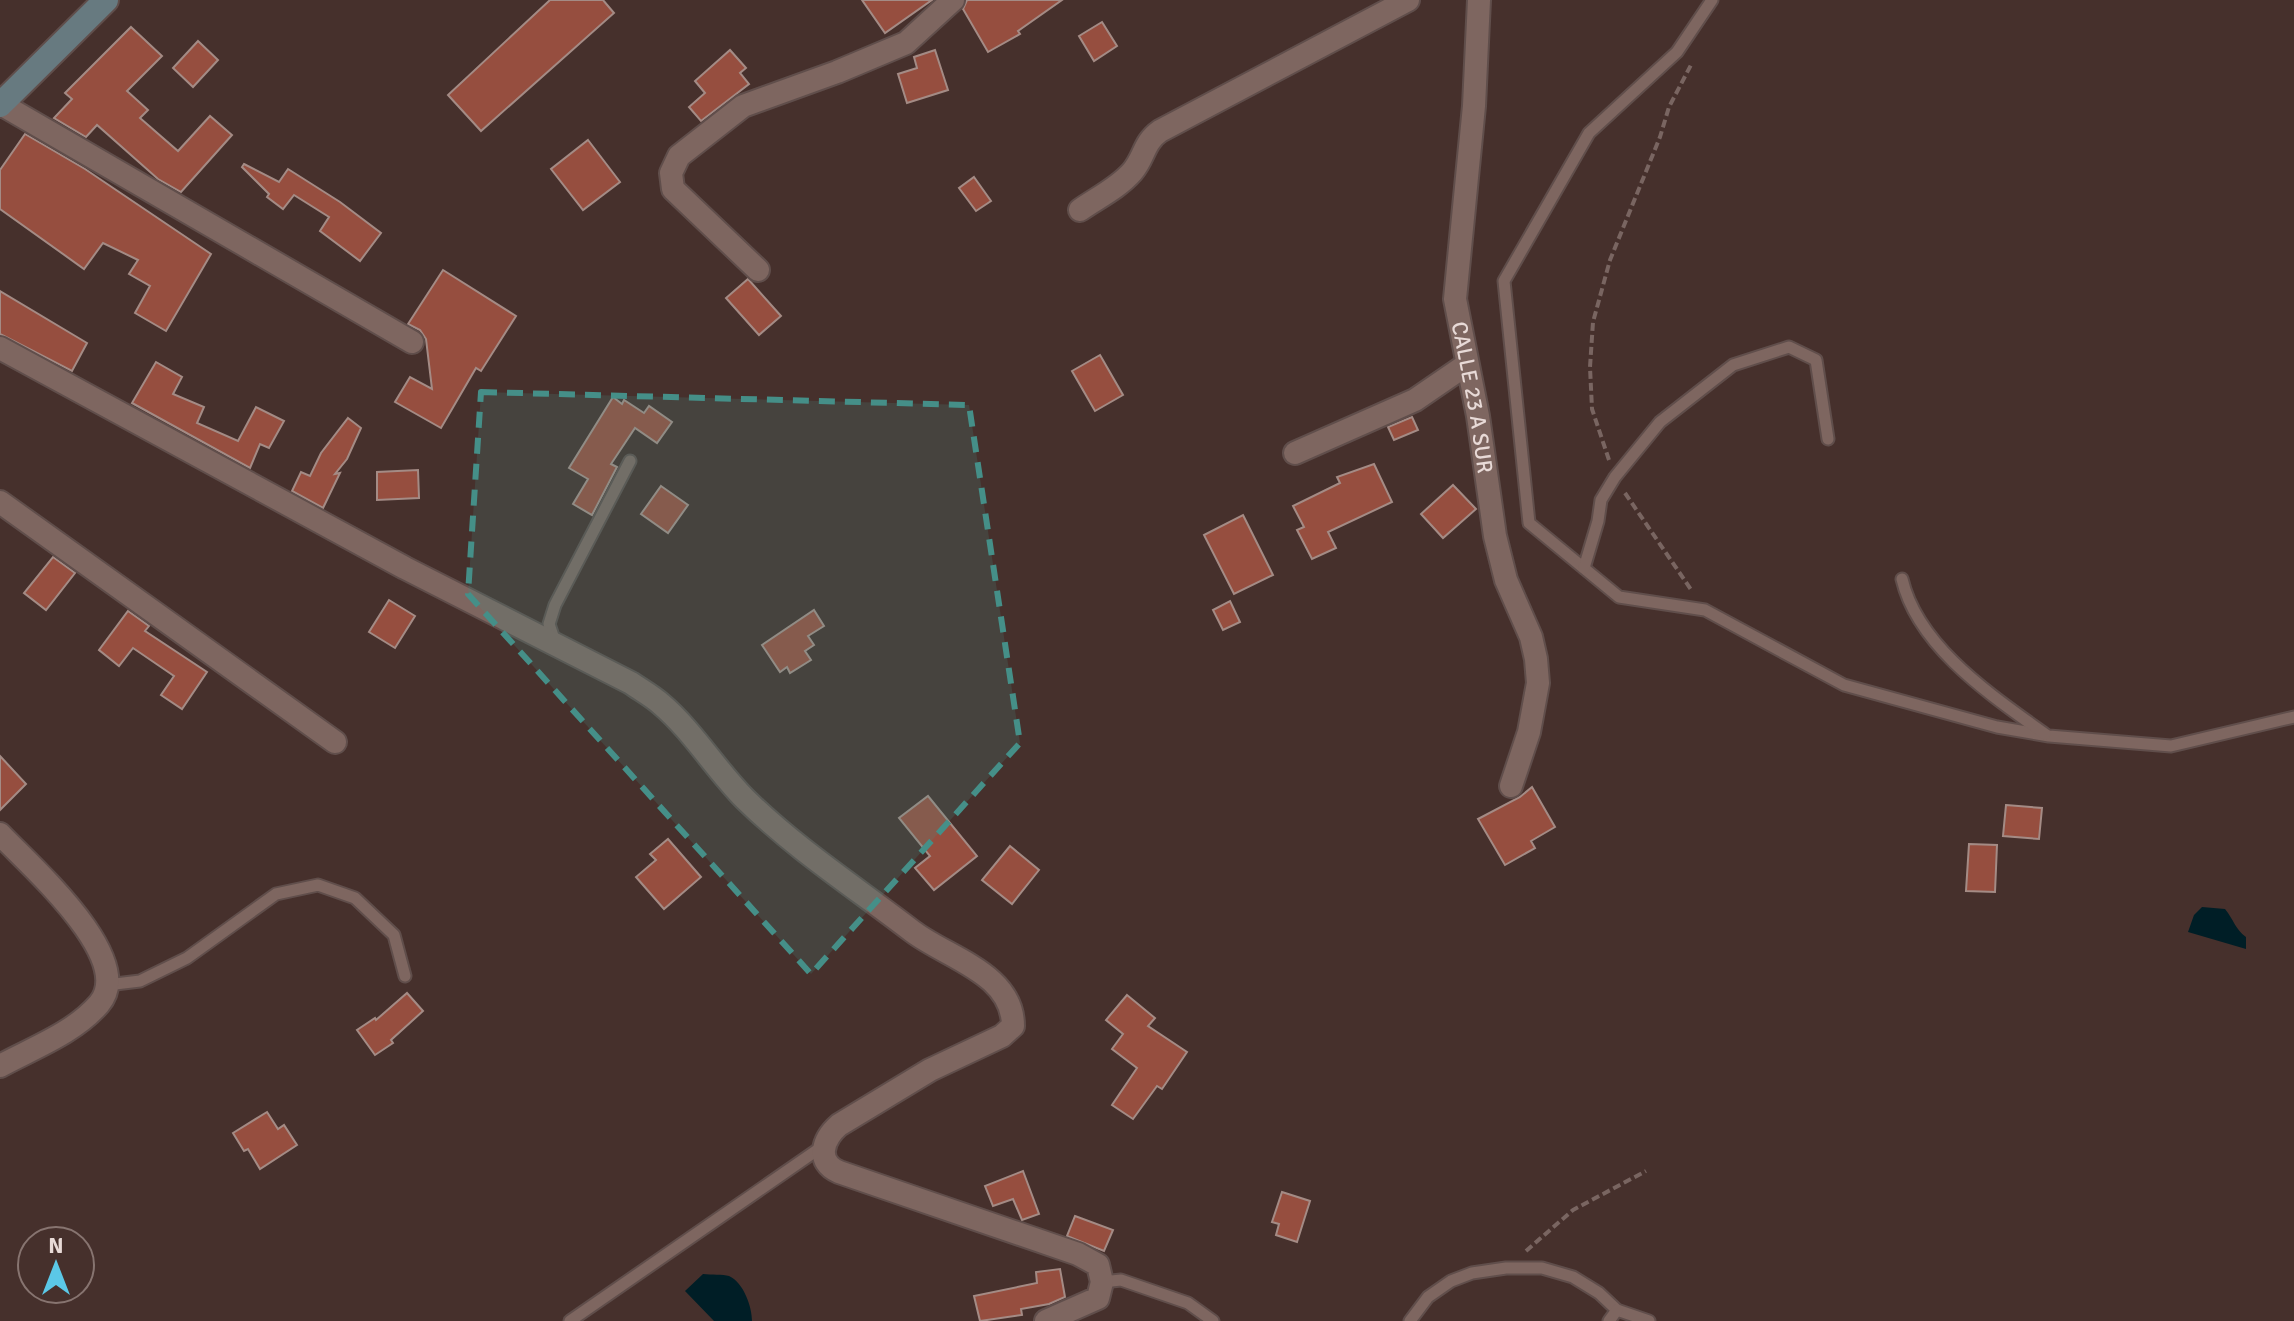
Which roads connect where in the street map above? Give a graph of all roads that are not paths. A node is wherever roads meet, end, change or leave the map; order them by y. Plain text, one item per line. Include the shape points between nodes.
1 (106, 0) edge
2 (953, 0) edge
3 (1408, 0) edge
4 (1479, 0) edge
5 (1712, 0) edge
6 (0, 105) edge
7 (1080, 210) dead end
8 (758, 270) dead end
9 (412, 342) dead end
10 (0, 348) edge
11 (1466, 365) junction
12 (1828, 439) dead end
13 (1295, 453) dead end
14 (630, 461) dead end
15 (0, 502) edge
16 (1584, 568) junction
17 (1902, 579) dead end
18 (556, 647) junction
19 (2294, 717) edge
20 (2049, 736) junction
21 (335, 742) dead end
22 (1511, 786) dead end
23 (0, 834) edge
24 (405, 976) dead end
25 (107, 985) junction
26 (0, 1066) edge
27 (824, 1146) junction
28 (1102, 1282) junction
29 (1617, 1310) junction
30 (570, 1321) edge
31 (1046, 1321) edge
32 (1213, 1321) edge
33 (1410, 1321) edge
34 (1609, 1321) edge
35 (1649, 1321) edge

1 - 6 main road
2 - 8 street via 906,43 743,106 679,156 671,173 673,189
3 - 7 street via 1160,131 1131,173
4 - 11 street, CALLE 23 A SUR via 1474,106 1455,275
5 - 16 lane via 1677,52 1589,133 1504,281 1529,523
6 - 9 street
10 - 18 street
11 - 13 street via 1415,400
11 - 22 street, CALLE 23 A SUR via 1495,536 1536,659 1538,683 1529,732
12 - 16 lane via 1816,360 1789,347 1733,365 1660,422 1615,477 1601,500
14 - 18 lane via 555,605 549,624
15 - 21 street
16 - 20 lane via 1619,597 1705,610 1844,685
17 - 20 lane via 1907,601 1933,640 1986,692
18 - 27 street via 631,683 663,705 744,798 794,845 930,945 984,974 1005,995 1013,1026 1002,1036 864,1109 829,1134
19 - 20 lane via 2171,746
23 - 25 street via 99,947
24 - 25 lane via 394,935 355,898 318,885 276,894 187,958 140,981
25 - 26 street via 101,1003 69,1028
27 - 28 street via 830,1168 1078,1254 1098,1265
27 - 30 lane
28 - 31 street via 1098,1298
28 - 32 lane via 1121,1280 1188,1303
29 - 33 lane via 1573,1277 1542,1268 1506,1268 1451,1281 1428,1297
29 - 34 lane
29 - 35 lane

